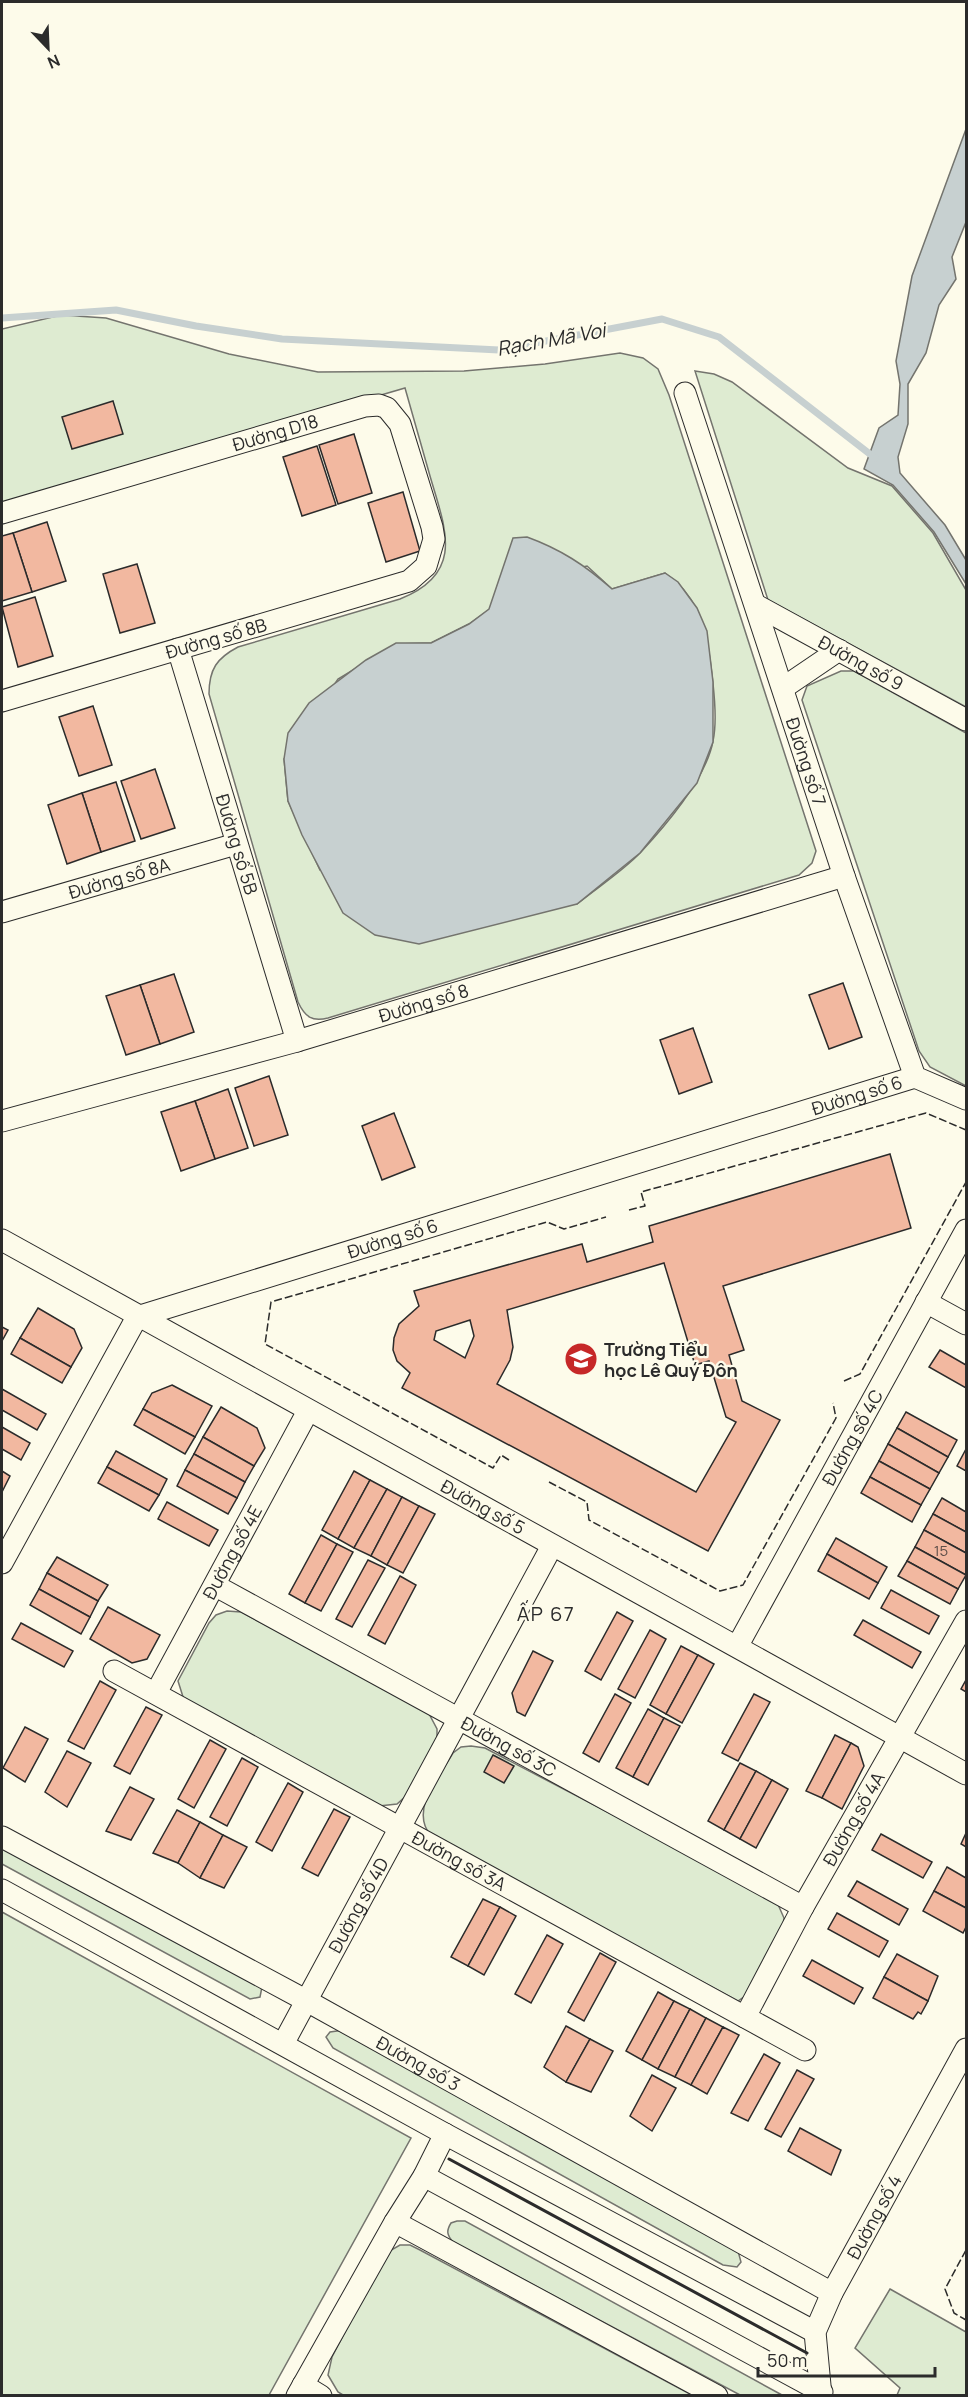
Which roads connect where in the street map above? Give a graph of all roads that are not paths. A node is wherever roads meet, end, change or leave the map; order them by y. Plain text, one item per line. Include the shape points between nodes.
1 (686, 393) dead end
2 (2, 513) edge
3 (426, 566) joint
4 (756, 605) junction
5 (178, 649) junction
6 (839, 650) junction
7 (783, 687) junction
8 (2, 701) edge
9 (966, 720) edge
10 (236, 844) junction
11 (844, 876) junction
12 (2, 912) edge
13 (297, 1041) junction
14 (915, 1077) junction
15 (966, 1099) edge
16 (2, 1121) edge
17 (966, 1230) edge
18 (2, 1240) edge
19 (926, 1302) junction
20 (137, 1317) junction
21 (966, 1324) edge
22 (308, 1411) junction
23 (552, 1546) junction
24 (2, 1563) edge
25 (216, 1587) junction
26 (966, 1621) edge
27 (738, 1645) junction
28 (114, 1671) dead end
29 (156, 1694) junction
30 (458, 1719) junction
31 (902, 1737) junction
32 (966, 1774) edge
33 (399, 1827) junction
34 (2, 1837) edge
35 (2, 1890) edge
36 (802, 1907) junction
37 (307, 2001) junction
38 (745, 2017) junction
39 (283, 2044) junction
40 (966, 2049) edge
41 (805, 2050) dead end
42 (445, 2134) junction
43 (424, 2176) junction
44 (395, 2222) junction
45 (832, 2293) junction
46 (815, 2332) junction
47 (307, 2392) edge
48 (821, 2394) edge
49 (717, 2396) edge

1 - 4 street, Đường số 7
2 - 3 street, Đường D18 via 379,405 387,408 400,424 432,526 434,539
3 - 5 street, Đường số 8B via 409,581
4 - 6 street, Đường số 9
4 - 7 street, Đường số 7
5 - 8 street, Đường số 8B
5 - 10 street, Đường số 5B
6 - 7 street
6 - 9 street, Đường số 9
7 - 11 street, Đường số 7
10 - 12 street, Đường số 8A
10 - 13 street, Đường số 5B
11 - 13 street, Đường số 8
11 - 14 street, Đường số 7
13 - 16 street, Đường số 8
14 - 15 street
14 - 20 street, Đường số 6
17 - 19 street, Đường số 4C
18 - 20 street, Đường số 5
19 - 21 street
19 - 27 street, Đường số 4C
20 - 22 street, Đường số 5
20 - 24 street
22 - 23 street, Đường số 5
22 - 25 street, Đường số 4E
23 - 27 street, Đường số 5
23 - 30 street, Đường số 4D
25 - 29 street, Đường số 4E
25 - 30 street, Đường số 3C
26 - 31 street, Đường số 4A
27 - 31 street, Đường số 5
28 - 29 street, Đường số 3A
29 - 33 street, Đường số 3A
30 - 33 street, Đường số 4D
30 - 36 street, Đường số 3C
31 - 32 street, Đường số 5
31 - 36 street, Đường số 4A
33 - 37 street, Đường số 4D
33 - 38 street, Đường số 3A
34 - 37 street, Đường số 3
35 - 39 street
36 - 38 street, Đường số 4A
37 - 39 street, Đường số 4D
37 - 45 street, Đường số 3
38 - 41 street, Đường số 3A
39 - 42 street
40 - 45 street, Đường số 4
42 - 43 street
42 - 46 street
43 - 44 street
43 - 48 street
44 - 47 street
44 - 49 street
45 - 46 street, Đường số 4
46 - 48 street

